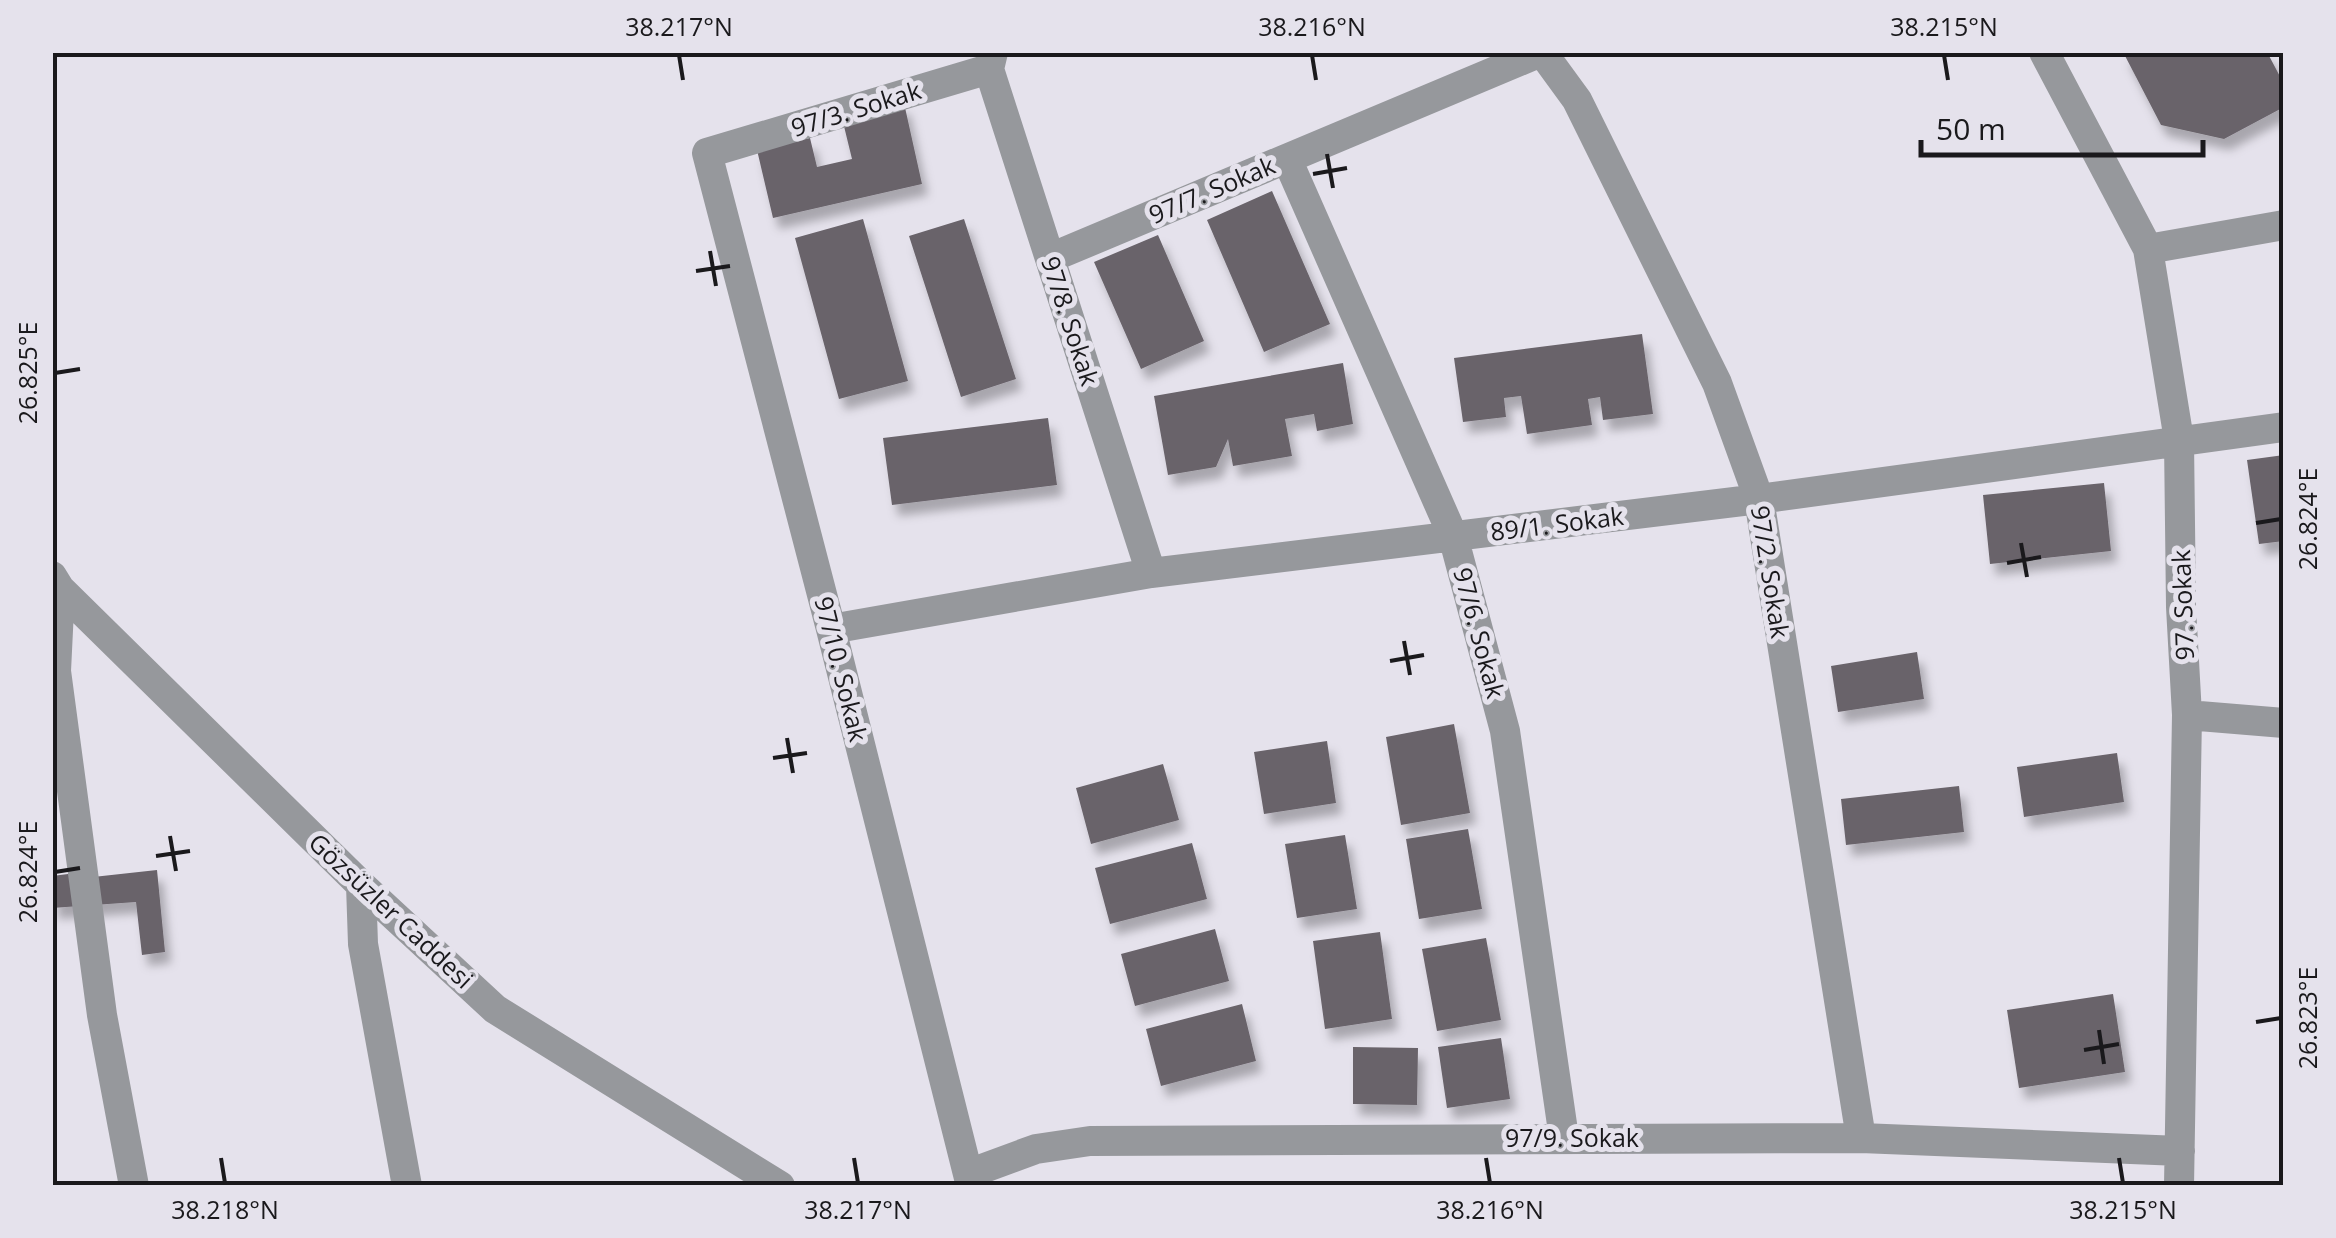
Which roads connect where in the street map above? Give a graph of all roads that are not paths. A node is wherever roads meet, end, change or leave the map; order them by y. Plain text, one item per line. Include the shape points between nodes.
1 (1541, 52) edge
2 (2044, 52) edge
3 (991, 61) edge
4 (706, 153) joint
5 (1287, 159) junction
6 (2284, 224) edge
7 (2148, 249) junction
8 (1050, 258) junction
9 (2284, 426) edge
10 (2179, 440) junction
11 (1759, 499) junction
12 (1453, 536) junction
13 (1151, 572) junction
14 (56, 582) edge
15 (831, 629) junction
16 (2187, 715) junction
17 (2284, 723) edge
18 (362, 885) junction
19 (1564, 1138) junction
20 (1861, 1138) junction
21 (2180, 1151) junction
22 (970, 1180) edge
23 (134, 1186) edge
24 (407, 1186) edge
25 (780, 1186) edge
26 (2179, 1186) edge

1 - 5 street, 97/7. Sokak
1 - 11 street, 97/2. Sokak via 1578,100 1717,383
2 - 7 street, 97. Sokak
3 - 4 street, 97/3. Sokak
3 - 8 street, 97/8. Sokak
4 - 15 street, 97/10. Sokak
5 - 8 street, 97/7. Sokak
5 - 12 street, 97/6. Sokak
6 - 7 street
7 - 10 street, 97. Sokak
8 - 13 street, 97/8. Sokak
9 - 10 street, 89/1. Sokak
10 - 11 street, 89/1. Sokak
10 - 16 street, 97. Sokak
11 - 12 street, 89/1. Sokak
11 - 20 street, 97/2. Sokak
12 - 13 street, 89/1. Sokak
12 - 19 street, 97/6. Sokak via 1505,731
13 - 15 street, 89/1. Sokak
14 - 18 street, Gözsüzler Caddesi
14 - 23 street via 56,671 102,1015
15 - 22 street, 97/10. Sokak
16 - 17 street
16 - 21 street, 97. Sokak
18 - 24 street via 363,944
18 - 25 street, Gözsüzler Caddesi via 495,1009
19 - 20 street, 97/9. Sokak
19 - 22 street, 97/9. Sokak via 1090,1141 1036,1149
20 - 21 street, 97/9. Sokak
21 - 26 street, 97. Sokak

